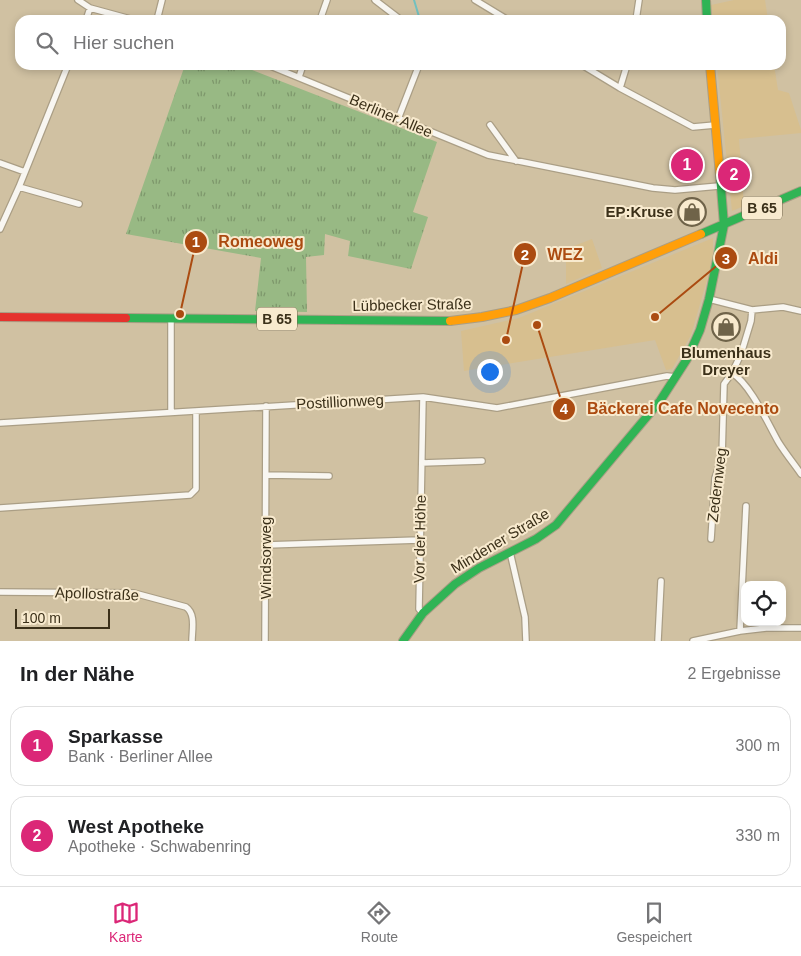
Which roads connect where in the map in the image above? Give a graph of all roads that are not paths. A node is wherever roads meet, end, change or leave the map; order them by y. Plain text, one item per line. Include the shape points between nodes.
1 (78, 0) edge
2 (162, 0) edge
3 (327, 0) edge
4 (375, 0) edge
5 (475, 0) edge
6 (638, 0) edge
7 (706, 0) edge
8 (487, 3) edge
9 (90, 8) junction
10 (88, 15) edge
11 (116, 15) edge
12 (158, 15) edge
13 (322, 15) edge
14 (394, 15) edge
15 (502, 15) edge
16 (636, 15) edge
17 (707, 15) edge
18 (66, 70) edge
19 (281, 70) edge
20 (301, 70) edge
21 (417, 70) edge
22 (590, 70) edge
23 (625, 70) edge
24 (710, 70) edge
25 (299, 77) junction
26 (620, 88) junction
27 (398, 119) junction
28 (490, 125) dead end
29 (715, 125) junction
30 (516, 161) junction
31 (0, 163) edge
32 (25, 172) junction
33 (719, 186) junction
34 (19, 187) junction
35 (801, 191) edge
36 (79, 204) dead end
37 (724, 224) junction
38 (0, 229) edge
39 (709, 299) junction
40 (752, 310) junction
41 (801, 311) edge
42 (0, 317) edge
43 (171, 318) junction
44 (732, 373) junction
45 (676, 377) junction
46 (423, 397) junction
47 (266, 406) junction
48 (196, 411) junction
49 (171, 412) junction
50 (0, 423) edge
51 (482, 461) dead end
52 (422, 463) junction
53 (801, 474) edge
54 (266, 475) junction
55 (329, 476) dead end
56 (746, 506) dead end
57 (0, 508) edge
58 (712, 539) dead end
59 (420, 540) junction
60 (266, 545) junction
61 (510, 552) junction
62 (661, 581) dead end
63 (0, 592) edge
64 (423, 613) junction
65 (801, 628) edge
66 (740, 631) junction
67 (192, 641) edge
68 (265, 641) edge
69 (402, 641) edge
70 (526, 641) edge
71 (658, 641) edge
72 (693, 641) edge

1 - 9 street
2 - 12 street
3 - 13 street
4 - 14 street
5 - 8 street
6 - 16 street
7 - 17 main road
8 - 15 street
9 - 10 street
9 - 11 street
18 - 32 street
19 - 25 street, Berliner Allee
20 - 25 street
21 - 27 street
22 - 26 street
23 - 26 street
24 - 29 main road, Mindener Straße
25 - 27 street, Berliner Allee
26 - 29 street via 693,127
27 - 30 street, Berliner Allee via 488,155
28 - 30 street
29 - 33 main road, Mindener Straße
30 - 33 street, Berliner Allee via 653,188 675,190
31 - 32 street
32 - 34 street
33 - 37 main road, Mindener Straße
34 - 36 street
34 - 38 street
35 - 37 main road, Lübbecker Straße / B 65
37 - 39 main road, Mindener Straße
37 - 43 main road, Lübbecker Straße / B 65 via 550,298 482,317 447,320
39 - 40 street
39 - 45 main road, Mindener Straße via 697,337
40 - 41 street via 783,307
40 - 44 street, Zedernweg
42 - 43 main road, Lübbecker Straße / B 65
43 - 49 street
44 - 53 street via 740,378
44 - 58 street, Zedernweg via 724,384 722,457 715,478
45 - 46 street, Postillionweg via 667,376 497,408
45 - 61 main road, Mindener Straße via 633,435 566,515 547,532
46 - 47 street, Postillionweg
46 - 52 street, Vor der Höhe
47 - 48 street, Postillionweg
47 - 54 street, Windsorweg
48 - 49 street, Postillionweg
48 - 57 street via 196,489 190,495
49 - 50 street, Postillionweg
51 - 52 street
52 - 59 street, Vor der Höhe
54 - 55 street
54 - 60 street, Windsorweg
56 - 66 street
59 - 60 street
59 - 64 street, Vor der Höhe via 419,609
60 - 68 street, Windsorweg
61 - 64 main road, Mindener Straße via 455,584
61 - 70 street via 526,617
62 - 71 street
63 - 67 street, Apollostraße via 134,593 190,609 193,615
64 - 69 main road, Mindener Straße
65 - 66 street
66 - 72 street

